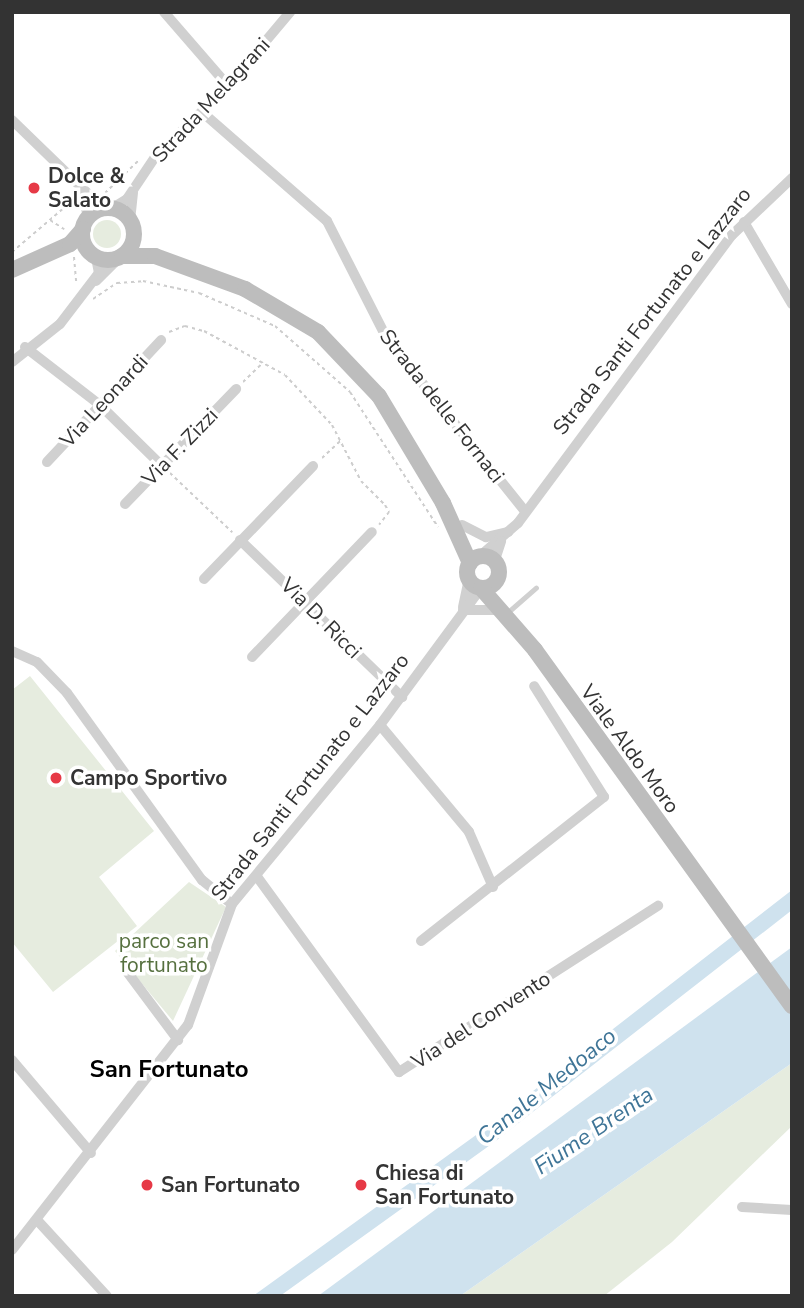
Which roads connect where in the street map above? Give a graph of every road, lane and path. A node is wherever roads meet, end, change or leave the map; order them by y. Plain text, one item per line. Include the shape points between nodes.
1 (164, 12) edge
2 (290, 12) edge
3 (228, 86) junction
4 (202, 112) junction
5 (12, 120) edge
6 (792, 178) edge
7 (134, 190) junction
8 (82, 192) junction
9 (107, 209) junction
10 (744, 222) junction
11 (85, 224) junction
12 (131, 224) junction
13 (12, 252) edge
14 (93, 255) junction
15 (120, 257) junction
16 (38, 260) junction
17 (174, 262) junction
18 (12, 270) edge
19 (88, 288) junction
20 (792, 304) edge
21 (161, 340) joint
22 (25, 347) junction
23 (12, 362) edge
24 (264, 362) junction
25 (236, 389) joint
26 (100, 405) junction
27 (342, 440) junction
28 (47, 462) dead end
29 (162, 466) junction
30 (313, 466) joint
31 (443, 503) junction
32 (125, 504) dead end
33 (524, 510) junction
34 (462, 524) junction
35 (440, 530) dead end
36 (510, 531) junction
37 (372, 532) joint
38 (240, 540) junction
39 (479, 567) junction
40 (498, 578) joint
41 (204, 579) dead end
42 (536, 588) dead end
43 (306, 600) junction
44 (463, 610) junction
45 (510, 611) junction
46 (12, 651) edge
47 (252, 657) dead end
48 (534, 686) dead end
49 (402, 697) junction
50 (380, 725) junction
51 (258, 878) junction
52 (494, 887) junction
53 (233, 904) junction
54 (658, 906) dead end
55 (421, 941) dead end
56 (128, 973) dead end
57 (792, 1006) edge
58 (178, 1040) junction
59 (12, 1060) edge
60 (91, 1153) junction
61 (742, 1207) dead end
62 (792, 1210) edge
63 (37, 1220) junction
64 (12, 1250) edge
65 (107, 1296) edge

1 - 3 street
2 - 3 street, Strada Melagrani
3 - 4 street, Strada Melagrani
4 - 7 street, Strada Melagrani via 155,157
4 - 33 street, Strada delle Fornaci via 327,221 387,339
5 - 8 street
6 - 10 street, Strada Santi Fortunato e Lazzaro
7 - 9 street, Strada Melagrani
7 - 12 street, Strada Melagrani
8 - 9 street
8 - 11 street
8 - 13 path
9 - 11 main road, Viale Aldo Moro
9 - 12 main road, Viale Aldo Moro
10 - 20 street
10 - 33 street, Strada Santi Fortunato e Lazzaro
11 - 14 main road
11 - 16 main road, Viale Aldo Moro
12 - 15 main road
12 - 17 main road, Viale Aldo Moro
14 - 15 main road, Viale Aldo Moro
14 - 16 main road, Viale Aldo Moro
14 - 19 street via 99,273
15 - 17 main road, Viale Aldo Moro
15 - 19 street
16 - 18 main road, Viale Aldo Moro
17 - 31 main road, Viale Aldo Moro via 245,289 318,332 379,396
19 - 22 street via 61,324
19 - 35 path via 95,301 117,283 143,281 199,293 275,326 350,392
21 - 24 path via 185,326
21 - 26 street, Via Leonardi
22 - 23 street
22 - 26 street
24 - 25 path
24 - 27 path via 302,391
25 - 29 street, Via F. Zizzi
26 - 28 street, Via Leonardi
26 - 29 street
27 - 30 path
27 - 37 path via 361,481 389,512
29 - 32 street, Via F. Zizzi
29 - 38 path
30 - 38 street
31 - 34 main road, Viale Aldo Moro
31 - 39 main road, Viale Aldo Moro
33 - 36 street, Strada Santi Fortunato e Lazzaro
34 - 36 street, Viale Aldo Moro via 486,537
34 - 39 main road, Viale Aldo Moro
36 - 39 street, Strada Santi Fortunato e Lazzaro
37 - 43 street
38 - 41 street
38 - 43 street, Via D. Ricci
39 - 40 main road, Strada Santi Fortunato e Lazzaro
39 - 44 street, Strada Santi Fortunato e Lazzaro
39 - 45 main road, Viale Aldo Moro
40 - 45 main road, Viale Aldo Moro
42 - 45 lane
43 - 47 street
43 - 49 street, Via D. Ricci
44 - 45 street
44 - 49 street, Strada Santi Fortunato e Lazzaro
45 - 57 main road, Viale Aldo Moro via 692,872
46 - 53 street via 37,662 67,693 202,880
48 - 52 street via 604,797
49 - 50 street, Strada Santi Fortunato e Lazzaro
50 - 51 street, Strada Santi Fortunato e Lazzaro
50 - 52 street via 469,832
51 - 53 street, Strada Santi Fortunato e Lazzaro
51 - 54 street, Via del Convento via 399,1072
52 - 55 street
53 - 58 street, Strada Santi Fortunato e Lazzaro
56 - 58 street
58 - 60 street, Strada Santi Fortunato e Lazzaro
59 - 60 street
60 - 63 street, Strada Santi Fortunato e Lazzaro
61 - 62 street
63 - 64 street, Strada Santi Fortunato e Lazzaro
63 - 65 street

